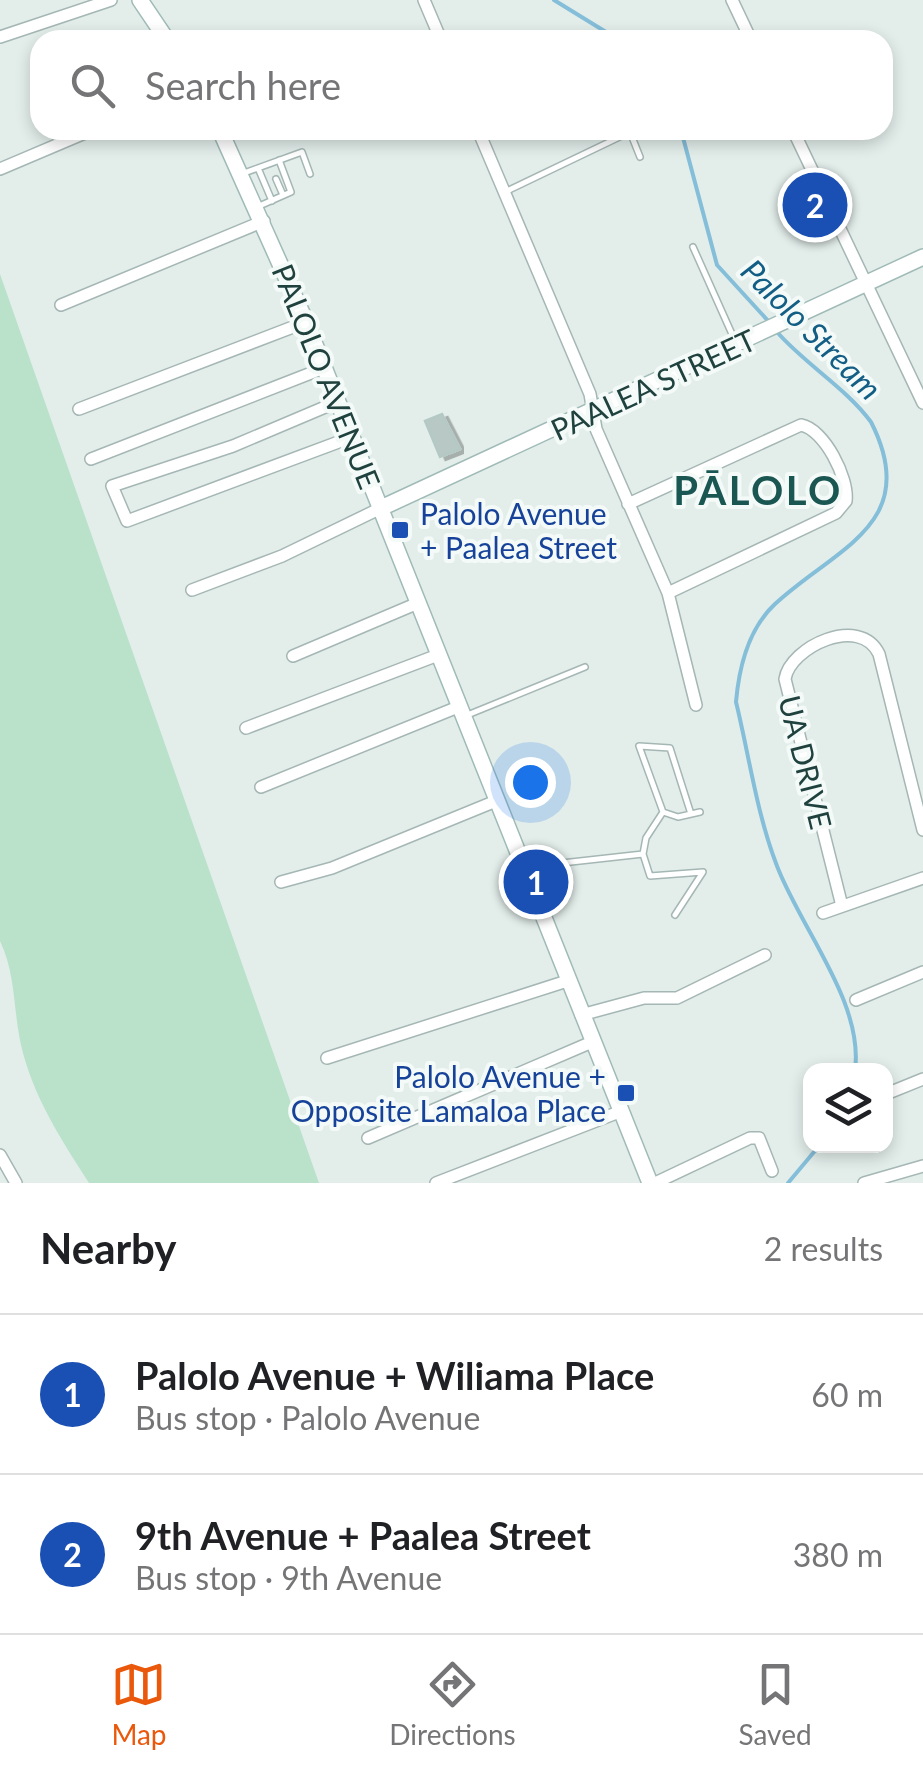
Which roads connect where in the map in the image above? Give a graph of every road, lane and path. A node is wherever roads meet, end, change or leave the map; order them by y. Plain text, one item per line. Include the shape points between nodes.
1 (111, 0) edge
2 (140, 0) edge
3 (424, 0) edge
4 (732, 0) edge
5 (160, 30) edge
6 (436, 30) edge
7 (746, 30) edge
8 (0, 37) edge
9 (68, 140) edge
10 (225, 140) edge
11 (482, 140) edge
12 (611, 140) edge
13 (633, 140) edge
14 (799, 140) edge
15 (640, 157) dead end
16 (279, 160) junction
17 (258, 168) junction
18 (0, 169) edge
19 (241, 174) junction
20 (310, 174) dead end
21 (276, 180) dead end
22 (504, 192) junction
23 (283, 195) junction
24 (264, 210) junction
25 (693, 247) dead end
26 (923, 257) edge
27 (866, 283) junction
28 (62, 305) dead end
29 (306, 322) junction
30 (737, 346) junction
31 (324, 368) junction
32 (337, 402) junction
33 (923, 403) edge
34 (79, 410) dead end
35 (594, 413) junction
36 (352, 437) junction
37 (91, 459) dead end
38 (628, 504) junction
39 (381, 508) junction
40 (192, 590) dead end
41 (668, 593) junction
42 (418, 603) junction
43 (438, 655) junction
44 (293, 656) dead end
45 (586, 667) dead end
46 (696, 704) dead end
47 (460, 712) junction
48 (246, 728) dead end
49 (262, 787) dead end
50 (496, 801) junction
51 (662, 812) junction
52 (700, 812) dead end
53 (691, 814) junction
54 (923, 830) edge
55 (643, 854) junction
56 (523, 867) junction
57 (923, 878) edge
58 (281, 882) dead end
59 (842, 906) junction
60 (823, 913) dead end
61 (674, 914) dead end
62 (765, 955) dead end
63 (923, 972) edge
64 (568, 981) junction
65 (856, 1000) dead end
66 (581, 1015) junction
67 (592, 1042) junction
68 (327, 1058) dead end
69 (923, 1079) edge
70 (893, 1091) edge
71 (619, 1112) junction
72 (368, 1138) dead end
73 (0, 1155) edge
74 (923, 1166) edge
75 (772, 1171) dead end
76 (16, 1183) edge
77 (436, 1183) edge
78 (652, 1183) edge
79 (864, 1183) edge

1 - 8 street
2 - 5 street
3 - 6 street
4 - 7 street
9 - 18 street
10 - 19 street, PALOLO AVENUE
11 - 22 street
12 - 22 lane
13 - 15 lane
14 - 27 street
16 - 17 lane
16 - 20 lane via 302,152
16 - 23 lane via 291,192
17 - 19 lane
17 - 24 lane
19 - 24 street, PALOLO AVENUE
21 - 23 lane
22 - 35 street
23 - 24 lane
24 - 28 street
24 - 29 street, PALOLO AVENUE
25 - 30 lane
26 - 27 street, PAALEA STREET
27 - 30 street, PAALEA STREET
27 - 33 street
29 - 31 street, PALOLO AVENUE
29 - 34 street
30 - 35 street, PAALEA STREET
31 - 32 street, PALOLO AVENUE
31 - 37 street
32 - 36 street, PALOLO AVENUE
32 - 36 street via 112,486 127,520
35 - 38 street
35 - 39 street, PAALEA STREET
36 - 39 street, PALOLO AVENUE
38 - 41 street
38 - 41 street via 800,425 819,434 846,486 846,501 836,513
39 - 40 street
39 - 42 street, PALOLO AVENUE
41 - 46 street
42 - 43 street, PALOLO AVENUE
42 - 44 street
43 - 47 street, PALOLO AVENUE
43 - 48 street
45 - 47 lane
47 - 49 street
47 - 50 street, PALOLO AVENUE
50 - 56 street, PALOLO AVENUE
50 - 58 street
51 - 53 lane
51 - 53 lane via 639,746 670,748
51 - 55 lane
52 - 53 lane
54 - 59 street, UA DRIVE via 880,654 867,638 835,636 791,664 786,679
55 - 56 lane
55 - 61 lane via 650,876 703,872
56 - 64 street, PALOLO AVENUE
57 - 59 street
59 - 60 street
62 - 66 street via 677,998 644,998
63 - 65 street
64 - 66 street, PALOLO AVENUE
64 - 68 street
66 - 67 street, PALOLO AVENUE
67 - 71 street, PALOLO AVENUE
67 - 72 street
69 - 70 street
71 - 77 street
71 - 78 street, PALOLO AVENUE
73 - 76 street
74 - 79 street
75 - 78 street via 759,1138 750,1138

